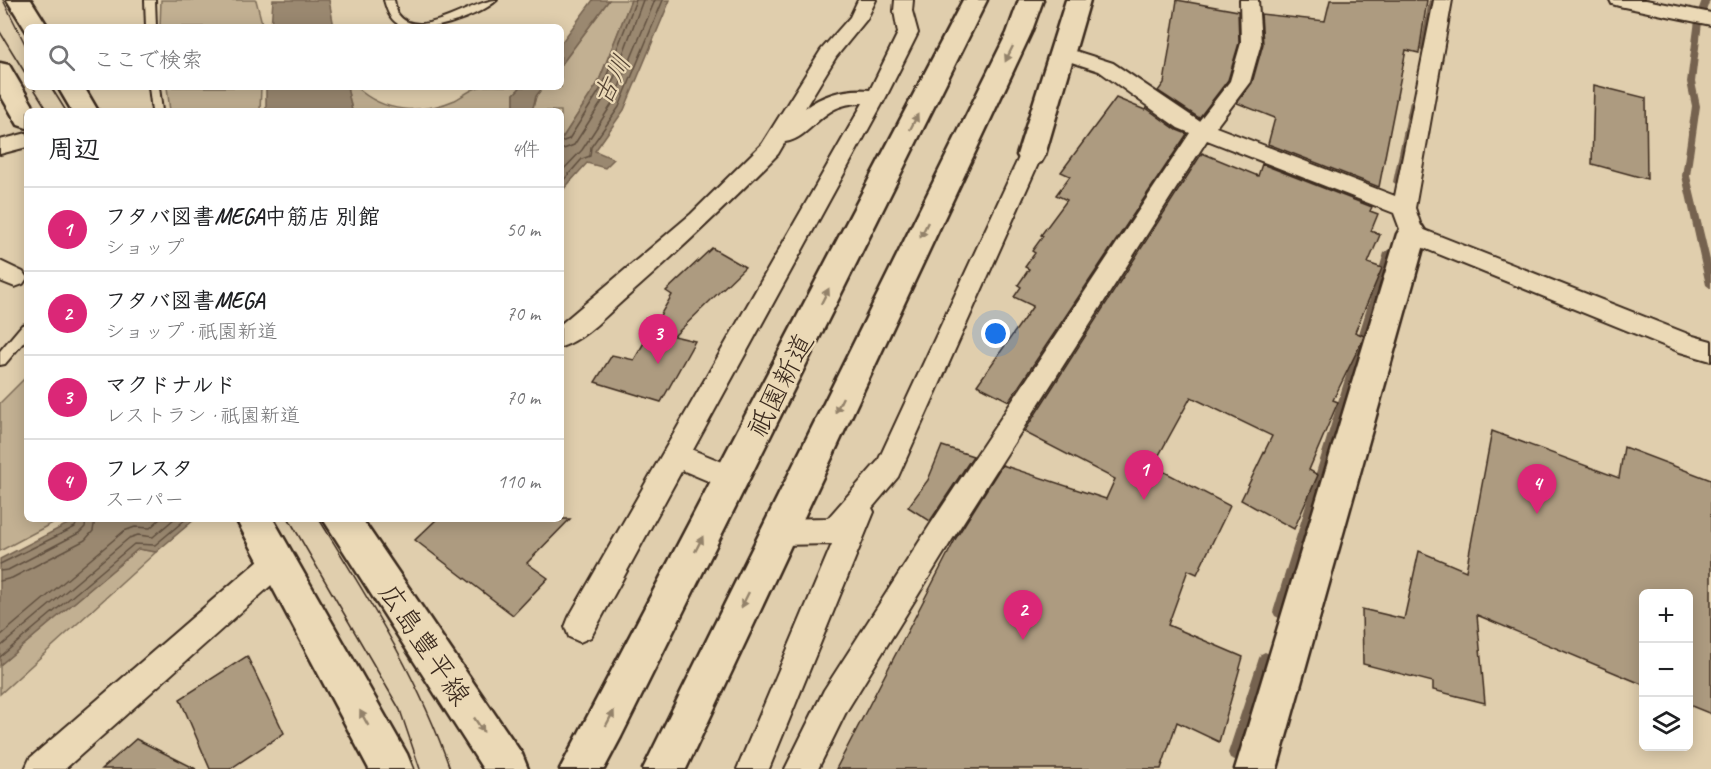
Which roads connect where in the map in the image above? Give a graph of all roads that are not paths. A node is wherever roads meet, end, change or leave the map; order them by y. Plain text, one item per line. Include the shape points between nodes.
1 (19, 0) edge
2 (150, 0) edge
3 (390, 0) edge
4 (492, 0) edge
5 (867, 0) edge
6 (904, 0) edge
7 (975, 0) edge
8 (1031, 0) edge
9 (1078, 0) edge
10 (1249, 0) edge
11 (1443, 0) edge
12 (1619, 0) edge
13 (1711, 19) edge
14 (34, 24) edge
15 (151, 24) edge
16 (410, 24) edge
17 (440, 24) edge
18 (1063, 53) junction
19 (0, 71) edge
20 (73, 90) edge
21 (154, 90) edge
22 (876, 97) junction
23 (83, 108) edge
24 (157, 108) edge
25 (24, 114) edge
26 (1203, 130) junction
27 (24, 141) edge
28 (772, 146) junction
29 (0, 147) edge
30 (1031, 155) joint
31 (1408, 221) junction
32 (24, 332) edge
33 (564, 334) edge
34 (1711, 351) edge
35 (0, 360) edge
36 (678, 456) junction
37 (732, 479) junction
38 (868, 493) junction
39 (343, 522) edge
40 (256, 523) edge
41 (778, 532) junction
42 (277, 562) junction
43 (580, 627) dead end
44 (41, 769) edge
45 (392, 769) edge
46 (507, 769) edge
47 (581, 769) edge
48 (664, 769) edge
49 (753, 769) edge
50 (801, 769) edge
51 (1256, 769) edge

1 - 14 main road
2 - 15 lane
3 - 16 lane via 393,14
4 - 17 lane
5 - 28 street via 858,19 828,54
6 - 22 street via 908,33
37 -> 7 main road, 祇園新道
8 -> 41 main road via 1019,33
9 - 18 main road
10 - 26 street via 1251,44 1240,82
11 - 31 street
12 - 13 street
18 - 26 street via 1106,67 1185,123
18 - 30 main road
19 - 25 main road
20 - 23 main road
21 - 24 lane
22 - 28 street via 831,99
22 - 36 street
26 - 31 street
26 - 50 street via 928,553 835,701
27 - 29 street
28 - 33 street via 699,220
30 - 38 street via 888,469
31 - 34 street via 1689,345
31 - 51 main road
32 - 35 lane
36 - 37 street
36 - 43 street
47 -> 37 main road, 祇園新道
38 - 41 street via 835,531
38 - 49 street
39 -> 46 main road, 広島豊平線
40 - 42 main road
41 -> 48 main road
42 - 44 street
45 -> 42 main road

